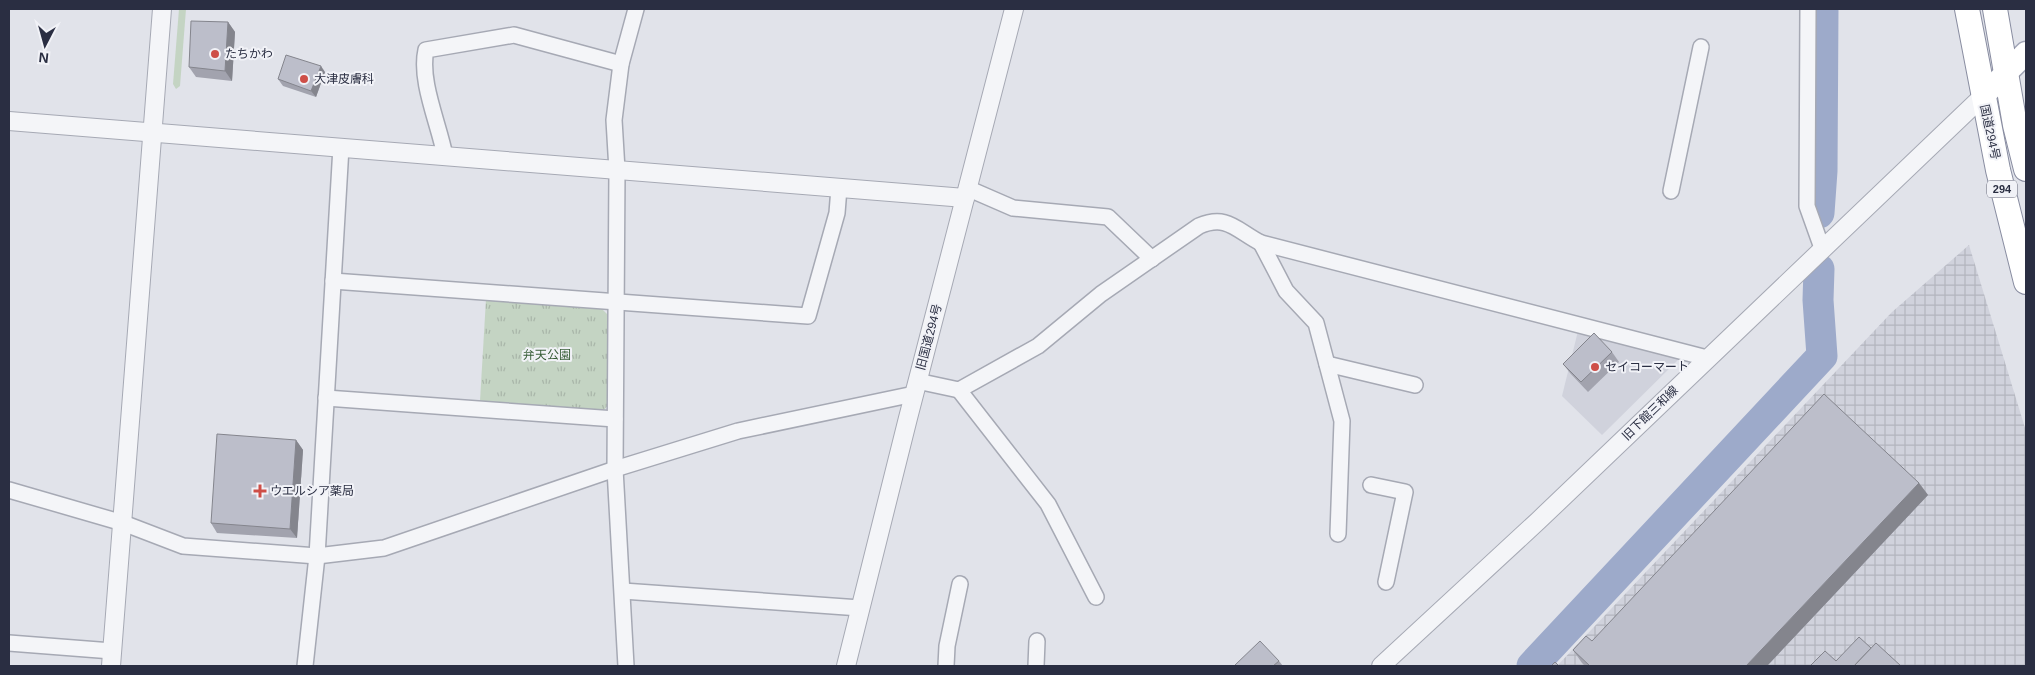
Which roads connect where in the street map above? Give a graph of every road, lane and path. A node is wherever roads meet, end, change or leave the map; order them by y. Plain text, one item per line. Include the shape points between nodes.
1 (162, 9) edge
2 (636, 9) edge
3 (1014, 9) edge
4 (1808, 9) edge
5 (1967, 9) edge
6 (1995, 9) edge
7 (1701, 47) dead end
8 (2026, 54) edge
9 (621, 64) junction
10 (2005, 73) junction
11 (1983, 96) junction
12 (9, 121) edge
13 (152, 132) junction
14 (341, 147) junction
15 (445, 156) junction
16 (2026, 169) edge
17 (617, 170) junction
18 (838, 188) junction
19 (1671, 191) dead end
20 (966, 192) junction
21 (1261, 243) junction
22 (1822, 248) junction
23 (1152, 258) junction
24 (333, 281) junction
25 (2026, 282) edge
26 (616, 303) junction
27 (1707, 358) junction
28 (1327, 364) junction
29 (1415, 385) dead end
30 (916, 387) junction
31 (959, 390) junction
32 (326, 398) junction
33 (616, 419) junction
34 (615, 469) junction
35 (1371, 485) dead end
36 (9, 490) edge
37 (123, 523) junction
38 (1338, 534) dead end
39 (317, 556) junction
40 (1386, 582) dead end
41 (960, 584) dead end
42 (622, 592) junction
43 (1096, 597) dead end
44 (860, 608) junction
45 (1037, 641) dead end
46 (9, 643) edge
47 (112, 659) edge
48 (305, 666) edge
49 (626, 666) edge
50 (846, 666) edge
51 (946, 666) edge
52 (1036, 666) edge
53 (1381, 666) edge

1 - 13 street
2 - 9 street
3 - 20 street, 旧国道294号
4 - 22 street via 1807,206
5 - 11 highway, 国道294号 / 294
6 - 10 highway, 294
7 - 19 street
8 - 10 main road
9 - 15 street via 514,35 426,50 425,74
9 - 17 street via 614,120
10 - 11 main road
10 - 16 highway, 294
11 - 22 street, 旧下館三和線
11 - 25 highway, 国道294号 / 294
12 - 13 street
13 - 14 street
13 - 37 street
14 - 15 street
14 - 24 street
15 - 17 street
17 - 18 street
17 - 26 street
18 - 20 street
18 - 26 street via 837,212 808,316
20 - 23 street via 1012,208 1108,217
20 - 30 street, 旧国道294号
21 - 23 street via 1239,232 1228,222 1211,221
21 - 27 street
21 - 28 street via 1286,291 1316,322
22 - 27 street, 旧下館三和線
23 - 31 street via 1100,294 1038,346
24 - 26 street
24 - 32 street
26 - 33 street
27 - 53 street, 旧下館三和線
28 - 29 street
28 - 38 street via 1342,421
30 - 31 street
30 - 34 street via 738,431
30 - 44 street, 旧国道294号
31 - 43 street via 1048,504
32 - 33 street
32 - 39 street
33 - 34 street
34 - 39 street via 384,548
34 - 42 street
35 - 40 street via 1405,492
36 - 37 street
37 - 39 street via 183,546
37 - 47 street
39 - 48 street
41 - 51 street
42 - 44 street
42 - 49 street
44 - 50 street, 旧国道294号
45 - 52 street
46 - 47 street

